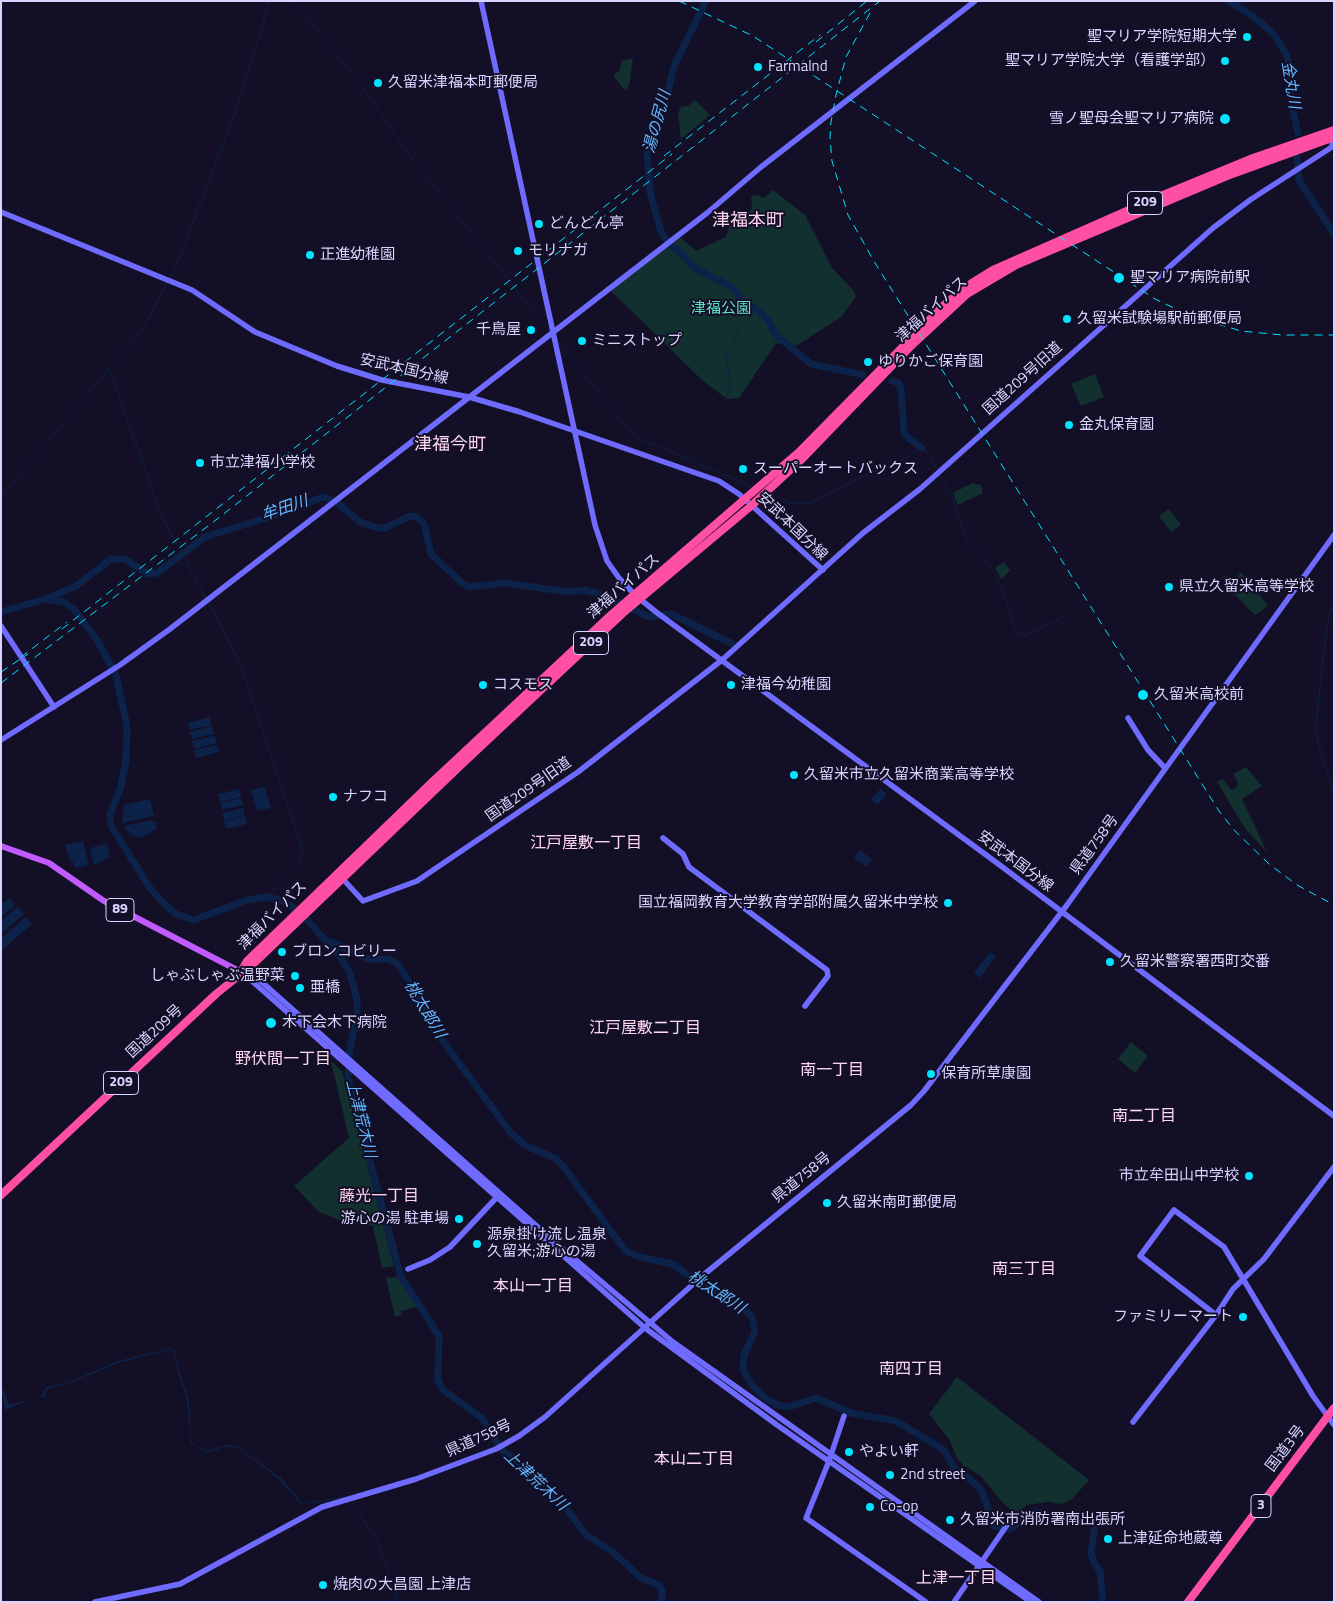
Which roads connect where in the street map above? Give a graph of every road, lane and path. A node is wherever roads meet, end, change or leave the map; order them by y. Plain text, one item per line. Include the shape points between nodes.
1 (481, 1) edge
2 (975, 1) edge
3 (1333, 135) edge
4 (1, 212) edge
5 (552, 331) junction
6 (469, 397) junction
7 (574, 429) junction
8 (748, 503) junction
9 (1334, 535) edge
10 (823, 570) junction
11 (637, 597) junction
12 (1, 626) edge
13 (722, 660) junction
14 (54, 707) junction
15 (1128, 718) dead end
16 (1, 740) edge
17 (1165, 768) junction
18 (663, 838) dead end
19 (1, 846) edge
20 (342, 878) junction
21 (311, 904) junction
22 (1061, 912) junction
23 (241, 972) junction
24 (805, 1006) dead end
25 (1334, 1116) edge
26 (1334, 1167) edge
27 (1, 1195) edge
28 (499, 1195) junction
29 (408, 1269) dead end
30 (1244, 1278) junction
31 (1216, 1315) junction
32 (647, 1325) junction
33 (1334, 1408) edge
34 (844, 1416) dead end
35 (1328, 1417) junction
36 (1133, 1422) dead end
37 (1334, 1425) edge
38 (830, 1458) junction
39 (1007, 1525) dead end
40 (980, 1564) junction
41 (95, 1602) edge
42 (926, 1602) edge
43 (954, 1602) edge
44 (1031, 1602) edge
45 (1039, 1602) edge
46 (1188, 1602) edge

1 - 5 street
2 - 5 street
3 - 8 highway, 津福バイパス / 209 via 1227,176 1016,266 965,292 872,383 802,458
3 - 10 street, 国道209号旧道 / 209 via 1332,147 1213,228 920,489
4 - 6 street, 安武本国分線 via 185,287 255,332 338,366 382,380
5 - 6 street
5 - 7 street
6 - 7 street, 安武本国分線
6 - 14 street via 170,629
7 - 8 street, 安武本国分線 via 719,481
7 - 11 street via 600,544 607,561
8 - 10 street, 安武本国分線
8 - 11 highway, 津福バイパス / 209
9 - 17 street, 県道758号
10 - 13 street, 安武本国分線
11 - 13 street
11 - 20 highway, 津福バイパス / 209
11 - 21 highway, 津福バイパス / 209
12 - 14 street
13 - 20 street, 国道209号旧道 via 578,772 424,877 363,901
13 - 22 street, 安武本国分線
14 - 16 street
15 - 17 street via 1148,750
17 - 22 street, 県道758号
18 - 24 street via 682,854 689,867 829,972
19 - 23 main road, 89 via 49,862 104,900
20 - 21 highway, 津福バイパス / 209
21 - 23 highway, 津福バイパス / 209 via 252,965
22 - 25 street, 安武本国分線
22 - 32 street, 県道758号 via 918,1098
23 - 27 highway, 国道209号 / 209
23 - 28 street
23 - 28 street via 255,976
26 - 30 street via 1264,1259
28 - 29 street via 450,1247
28 - 32 street
30 - 31 street
30 - 31 street via 1224,1247 1174,1210 1140,1256
30 - 35 street
31 - 36 street
32 - 38 street
32 - 41 street, 県道758号 via 545,1418 496,1449 416,1479 322,1507 180,1584
33 - 35 highway, 国道3号 / 3
34 - 38 street
35 - 37 street
35 - 46 highway, 国道3号 / 3
38 - 40 street
38 - 42 street via 806,1518
39 - 40 street
40 - 43 street
40 - 44 street
40 - 45 street

